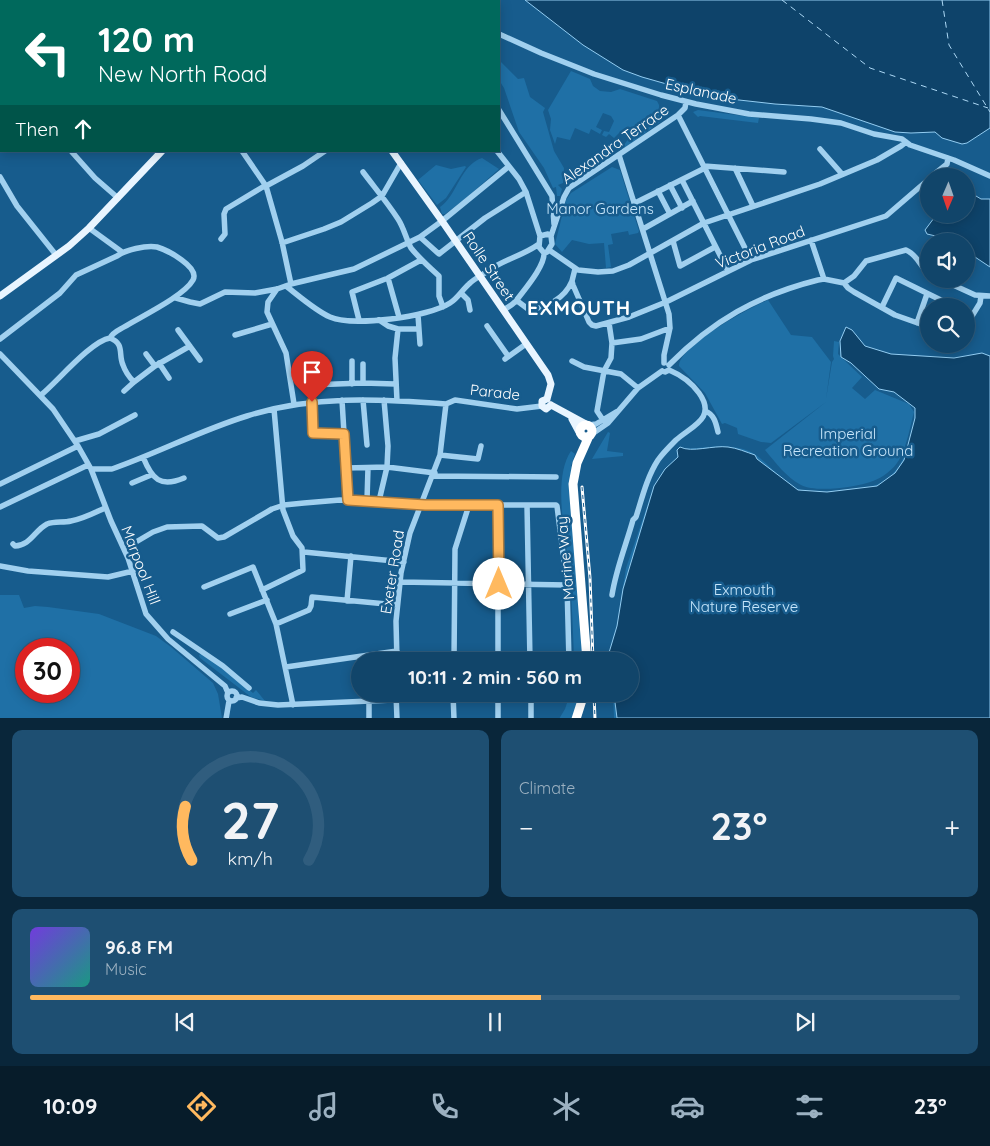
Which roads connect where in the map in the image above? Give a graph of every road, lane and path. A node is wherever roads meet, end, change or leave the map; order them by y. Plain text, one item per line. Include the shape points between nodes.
1 (500, 34) edge
2 (686, 102) junction
3 (500, 112) edge
4 (678, 115) junction
5 (906, 142) junction
6 (820, 149) dead end
7 (72, 152) edge
8 (161, 152) edge
9 (243, 152) edge
10 (324, 152) edge
11 (393, 152) edge
12 (498, 152) edge
13 (618, 155) junction
14 (948, 158) junction
15 (400, 163) junction
16 (508, 167) junction
17 (704, 167) junction
18 (734, 168) junction
19 (942, 168) edge
20 (363, 172) dead end
21 (784, 172) dead end
22 (842, 174) junction
23 (990, 176) edge
24 (0, 177) edge
25 (682, 180) junction
26 (266, 185) junction
27 (670, 185) junction
28 (920, 187) edge
29 (658, 191) junction
30 (526, 192) junction
31 (382, 196) junction
32 (118, 198) junction
33 (693, 201) junction
34 (635, 203) junction
35 (753, 206) junction
36 (682, 208) junction
37 (670, 214) junction
38 (728, 214) junction
39 (442, 221) junction
40 (704, 223) junction
41 (555, 226) junction
42 (90, 228) junction
43 (643, 229) junction
44 (540, 236) junction
45 (551, 236) junction
46 (420, 237) junction
47 (221, 239) dead end
48 (812, 240) junction
49 (456, 241) junction
50 (673, 241) junction
51 (282, 243) junction
52 (409, 243) junction
53 (539, 244) junction
54 (716, 247) junction
55 (122, 252) junction
56 (547, 252) junction
57 (650, 253) junction
58 (56, 255) junction
59 (421, 260) junction
60 (751, 260) junction
61 (920, 264) edge
62 (575, 269) junction
63 (728, 271) junction
64 (480, 276) junction
65 (388, 278) junction
66 (824, 279) junction
67 (572, 281) junction
68 (844, 283) junction
69 (289, 285) junction
70 (958, 288) edge
71 (276, 289) junction
72 (461, 293) junction
73 (927, 294) junction
74 (0, 296) edge
75 (981, 296) junction
76 (990, 296) edge
77 (176, 298) junction
78 (936, 298) edge
79 (516, 300) junction
80 (666, 302) junction
81 (443, 307) junction
82 (882, 308) junction
83 (470, 310) dead end
84 (503, 310) junction
85 (975, 311) edge
86 (418, 315) junction
87 (399, 317) junction
88 (359, 320) junction
89 (379, 320) junction
90 (609, 322) junction
91 (917, 323) junction
92 (272, 324) junction
93 (920, 324) edge
94 (487, 326) dead end
95 (670, 328) junction
96 (398, 329) junction
97 (419, 329) junction
98 (178, 330) dead end
99 (235, 336) dead end
100 (110, 338) junction
101 (0, 339) edge
102 (612, 343) junction
103 (420, 344) dead end
104 (526, 344) junction
105 (190, 346) junction
106 (0, 354) edge
107 (146, 354) dead end
108 (200, 360) dead end
109 (352, 361) dead end
110 (572, 361) dead end
111 (157, 364) junction
112 (325, 364) dead end
113 (363, 364) dead end
114 (667, 366) junction
115 (604, 371) junction
116 (169, 378) dead end
117 (134, 382) junction
118 (363, 383) junction
119 (352, 384) junction
120 (395, 384) junction
121 (325, 385) junction
122 (638, 388) junction
123 (124, 391) dead end
124 (41, 395) junction
125 (342, 400) junction
126 (363, 400) junction
127 (384, 400) junction
128 (397, 401) junction
129 (312, 402) junction
130 (550, 402) junction
131 (294, 404) junction
132 (446, 404) junction
133 (542, 406) joint
134 (274, 409) junction
135 (705, 411) junction
136 (616, 412) junction
137 (135, 415) dead end
138 (603, 420) junction
139 (586, 431) junction
140 (718, 432) dead end
141 (344, 434) junction
142 (77, 444) junction
143 (367, 445) dead end
144 (481, 446) dead end
145 (440, 455) junction
146 (143, 458) junction
147 (90, 467) junction
148 (387, 467) junction
149 (346, 468) junction
150 (368, 468) junction
151 (434, 474) junction
152 (151, 475) junction
153 (556, 476) dead end
154 (184, 478) dead end
155 (132, 483) dead end
156 (0, 484) edge
157 (348, 500) junction
158 (367, 500) junction
159 (379, 501) junction
160 (284, 505) junction
161 (420, 505) junction
162 (469, 505) junction
163 (498, 505) junction
164 (527, 505) junction
165 (0, 507) edge
166 (105, 508) junction
167 (13, 544) dead end
168 (124, 549) junction
169 (304, 552) junction
170 (351, 556) junction
171 (404, 562) junction
172 (0, 566) edge
173 (133, 571) junction
174 (400, 582) junction
175 (455, 582) junction
176 (499, 584) junction
177 (528, 585) junction
178 (567, 585) junction
179 (204, 587) dead end
180 (262, 590) junction
181 (612, 595) dead end
182 (267, 600) junction
183 (346, 601) junction
184 (398, 605) junction
185 (230, 614) dead end
186 (276, 624) junction
187 (173, 632) dead end
188 (200, 649) junction
189 (397, 651) joint
190 (454, 652) edge
191 (498, 652) edge
192 (530, 652) edge
193 (569, 652) edge
194 (586, 652) edge
195 (192, 659) junction
196 (286, 667) junction
197 (249, 688) dead end
198 (228, 693) junction
199 (236, 698) junction
200 (230, 701) junction
201 (369, 702) joint
202 (396, 702) edge
203 (453, 702) edge
204 (498, 702) edge
205 (531, 702) edge
206 (581, 702) edge
207 (293, 704) junction
208 (226, 718) edge
209 (369, 718) edge
210 (397, 718) edge
211 (454, 718) edge
212 (498, 718) edge
213 (531, 718) edge
214 (576, 718) edge

1 - 2 street, Esplanade via 594,74
2 - 4 street, Alexandra Terrace
2 - 5 street, Esplanade via 749,114 841,123
3 - 41 street via 552,196
4 - 13 street, Alexandra Terrace
4 - 17 street
5 - 14 street, Esplanade
5 - 22 street via 876,160
6 - 22 street
7 - 32 street via 94,178
8 - 32 main road
9 - 26 street
10 - 26 street
11 - 15 main road, Rolle Street
12 - 16 street
13 - 34 street
13 - 41 street, Alexandra Terrace via 569,188
14 - 19 street
14 - 23 street, Esplanade
15 - 31 street
15 - 39 main road, Rolle Street
16 - 30 street
16 - 39 street
17 - 18 street
17 - 25 street
17 - 38 street
18 - 21 street
18 - 35 street
20 - 31 street
22 - 35 street
24 - 58 street
25 - 27 street
25 - 33 street
26 - 47 street via 226,209 225,234
26 - 51 street
27 - 29 street
27 - 36 street
28 - 48 street, Victoria Road via 886,216
29 - 34 street
29 - 37 street
30 - 44 street
30 - 49 street
31 - 51 street via 341,222
31 - 52 street via 400,221
32 - 42 main road
33 - 36 street
33 - 40 street
34 - 43 street
35 - 38 street
36 - 37 street
37 - 43 street
38 - 40 street
38 - 60 street
39 - 46 street
39 - 49 main road, Rolle Street
40 - 50 street
40 - 54 street
41 - 45 street, Alexandra Terrace
42 - 55 street
42 - 58 main road
43 - 57 street
44 - 45 street
44 - 53 street
45 - 56 street via 552,244
46 - 49 street via 439,254
46 - 52 street
48 - 60 street, Victoria Road
48 - 66 street
49 - 64 main road, Rolle Street
50 - 54 street via 680,266
50 - 57 street
51 - 69 street
52 - 59 street
52 - 69 street via 354,269
53 - 56 street via 540,250
53 - 64 street
54 - 63 street
55 - 77 street via 155,247 186,263 193,270 194,278
55 - 101 street via 76,275 60,293
56 - 62 street
56 - 79 street
57 - 62 street via 613,271
57 - 80 street
58 - 74 main road
59 - 65 street
59 - 81 street via 439,276 439,296
60 - 63 street, Victoria Road
61 - 68 street via 915,255 906,250 866,261
62 - 67 street
63 - 80 street, Victoria Road
64 - 72 street
64 - 84 main road, Rolle Street
65 - 87 street
65 - 88 street via 352,292
66 - 68 street
66 - 114 street via 765,297 739,309 692,342
67 - 79 street via 566,291 548,306 528,309
67 - 90 street, Victoria Road via 592,326
68 - 82 street
69 - 71 street
69 - 88 street via 329,317
70 - 75 street
71 - 77 street via 255,293 225,292 200,304
71 - 92 street via 267,306
72 - 81 street
72 - 83 street via 468,300
73 - 78 street
73 - 82 street via 896,278
73 - 91 street
75 - 76 street
75 - 85 street
77 - 100 street
79 - 84 street
80 - 90 street, Victoria Road
80 - 95 street
81 - 86 street
82 - 91 street
84 - 104 main road, Rolle Street
86 - 87 street
86 - 97 street
87 - 89 street
88 - 89 street
89 - 96 street
90 - 102 street
91 - 93 street
92 - 99 street
92 - 131 street via 286,353
94 - 104 street via 506,357
95 - 102 street via 641,339
95 - 114 street via 664,355
96 - 97 street
96 - 120 street
97 - 103 street
98 - 105 street
100 - 117 street via 120,347 122,364
100 - 124 street via 104,339 72,364
102 - 115 street via 611,358
104 - 130 main road, Rolle Street via 548,375
105 - 108 street
105 - 111 street
106 - 124 street, Marpool Hill
107 - 111 street
109 - 119 street
110 - 115 street
111 - 116 street
111 - 117 street
112 - 121 street
113 - 118 street
114 - 122 street via 660,367 662,371
114 - 135 street via 693,384 703,400
115 - 122 street via 621,374
115 - 138 street via 597,411
117 - 123 street
118 - 119 street
118 - 120 street
119 - 121 street
120 - 128 street
121 - 129 street via 310,385
122 - 136 street
124 - 142 street, Marpool Hill
125 - 126 street, Parade
125 - 129 street, Parade
125 - 141 street
126 - 127 street, Parade
126 - 143 street
127 - 128 street, Parade
127 - 148 street
128 - 132 street, Parade
129 - 131 street, Parade
129 - 141 street via 313,433
130 - 133 main road via 543,400
130 - 139 main road
131 - 134 street, Parade
132 - 133 street, Parade via 455,400 518,409
132 - 145 street, Exeter Road
134 - 146 street, Parade via 246,416
134 - 160 street
135 - 140 street via 713,416
135 - 181 street via 699,423 677,439 654,466 620,558
136 - 138 street
136 - 139 street via 608,423
137 - 142 street
138 - 139 street
139 - 194 highway, Marine Way via 573,484
141 - 149 street
142 - 147 street, Marpool Hill
142 - 156 street
144 - 145 street via 478,459
145 - 151 street, Exeter Road
146 - 147 street, Parade via 112,469
146 - 152 street
147 - 165 street
147 - 166 street, Marpool Hill
148 - 150 street
148 - 151 street
148 - 159 street
149 - 150 street
149 - 157 street
150 - 158 street
151 - 153 street
151 - 161 street, Exeter Road
152 - 154 street via 170,482
152 - 155 street
157 - 158 street
157 - 160 street
158 - 159 street
159 - 161 street
160 - 168 street via 224,537 218,538 202,526 167,527
160 - 169 street via 288,525
161 - 162 street
161 - 171 street, Exeter Road
162 - 163 street
162 - 175 street via 455,549
163 - 164 street
163 - 176 street
164 - 177 street
164 - 178 street via 557,506
166 - 167 street via 72,521 50,523 24,544
166 - 168 street, Marpool Hill
168 - 173 street, Marpool Hill
169 - 170 street
169 - 180 street via 304,570
170 - 171 street
170 - 183 street
171 - 174 street, Exeter Road
172 - 173 street via 108,577
173 - 195 street, Marpool Hill via 146,614
174 - 175 street
174 - 184 street, Exeter Road
175 - 176 street
175 - 190 street
176 - 177 street
176 - 191 street
177 - 178 street
177 - 192 street
178 - 193 street
179 - 180 street via 253,567
180 - 182 street
182 - 185 street via 240,614
182 - 186 street
183 - 184 street
183 - 186 street via 312,597 309,610
184 - 189 street, Exeter Road
186 - 196 street
187 - 188 street
188 - 195 street
188 - 197 street
189 - 196 street
195 - 198 street, Marpool Hill via 225,686
196 - 207 street
198 - 199 street via 234,692
198 - 200 street
199 - 200 street
199 - 207 street via 267,704
200 - 208 street
201 - 207 street
201 - 209 street
202 - 210 street
203 - 211 street
204 - 212 street
205 - 213 street
206 - 214 highway

